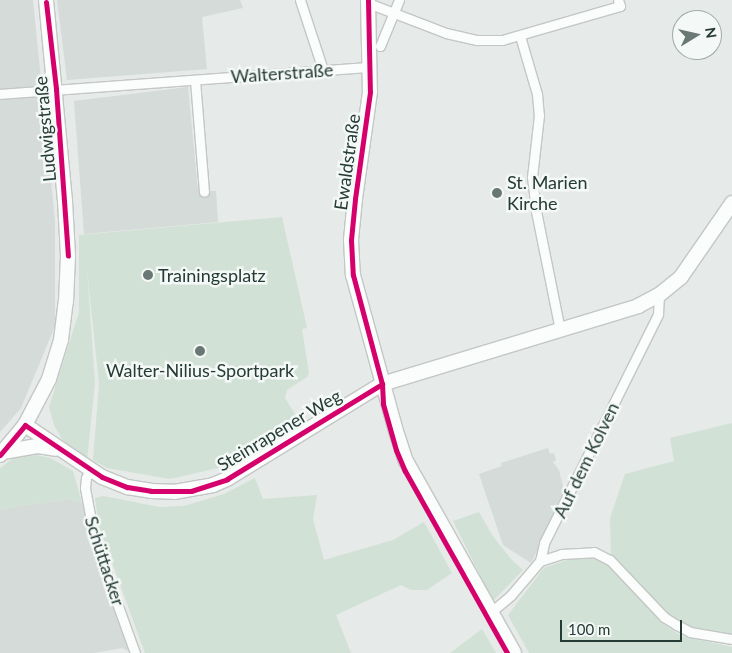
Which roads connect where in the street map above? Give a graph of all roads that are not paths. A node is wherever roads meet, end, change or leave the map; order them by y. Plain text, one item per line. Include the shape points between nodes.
1 (46, 0) edge
2 (300, 0) edge
3 (399, 0) edge
4 (618, 0) edge
5 (368, 1) edge
6 (393, 13) junction
7 (520, 36) junction
8 (380, 46) dead end
9 (370, 67) junction
10 (323, 70) junction
11 (194, 80) junction
12 (56, 89) junction
13 (0, 94) edge
14 (204, 192) dead end
15 (732, 203) edge
16 (659, 294) junction
17 (560, 330) junction
18 (382, 384) junction
19 (25, 425) junction
20 (59, 449) junction
21 (2, 454) edge
22 (90, 469) junction
23 (540, 561) junction
24 (491, 612) junction
25 (732, 639) edge
26 (136, 653) edge
27 (514, 653) edge

1 - 12 street, Ludwigstraße
2 - 10 street
3 - 6 street
4 - 7 street via 620,6
5 - 6 street
5 - 9 street, Ewaldstraße
6 - 7 street via 446,33 477,40
6 - 8 street
7 - 17 street via 538,94 539,115 532,177
9 - 10 street, Walterstraße
9 - 18 street, Ewaldstraße via 370,92 351,240 352,275
10 - 11 street, Walterstraße
11 - 12 street, Walterstraße
11 - 14 street
12 - 13 street, Walterstraße
12 - 19 street, Ludwigstraße via 68,256 66,302 61,340 49,379
15 - 16 street, Steinrapener Weg via 681,276
16 - 17 street, Steinrapener Weg via 638,306
16 - 23 street, Auf dem Kolven via 658,314 544,543
17 - 18 street, Steinrapener Weg
18 - 22 street, Steinrapener Weg via 213,485 191,491 150,491 127,487
18 - 24 street, Ewaldstraße via 406,461
19 - 20 street, Steinrapener Weg
19 - 21 street, Ludwigstraße
20 - 21 street via 38,446
20 - 22 street, Steinrapener Weg
22 - 26 street, Schüttacker via 85,488 95,542
23 - 24 street, Auf dem Kolven via 511,595
23 - 25 street via 561,554 594,552 610,560 650,604 677,625 690,632
24 - 27 street, Ewaldstraße

